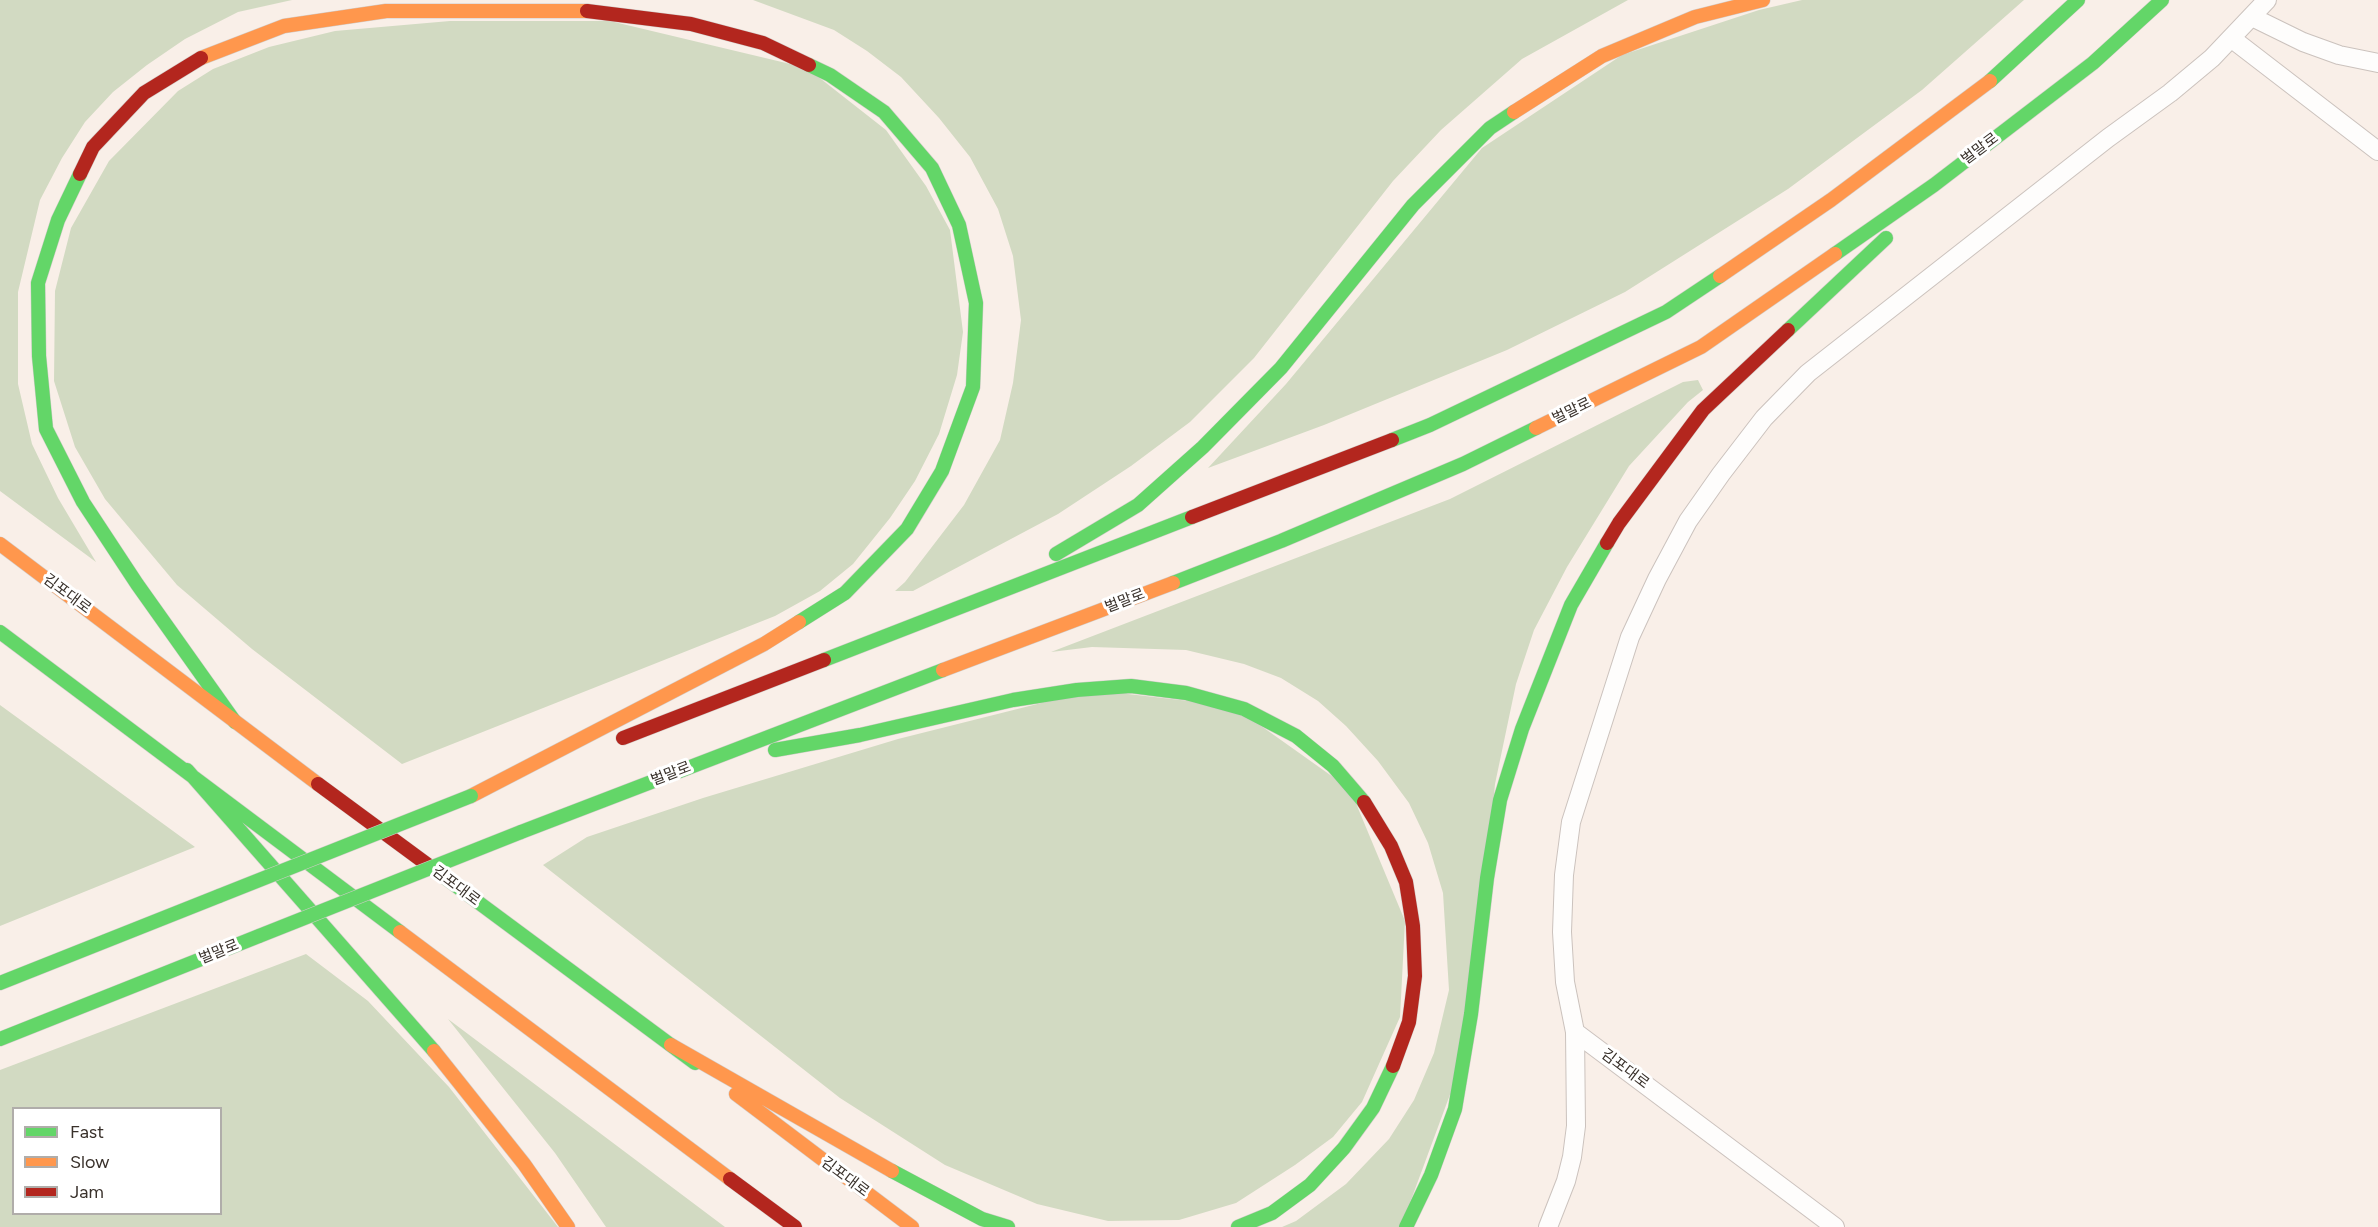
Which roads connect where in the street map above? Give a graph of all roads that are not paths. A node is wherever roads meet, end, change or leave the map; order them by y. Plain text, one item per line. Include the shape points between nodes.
1 (1763, 0) edge
2 (2078, 0) edge
3 (2162, 0) edge
4 (2267, 0) edge
5 (2252, 17) junction
6 (2231, 38) junction
7 (2378, 63) edge
8 (2378, 151) edge
9 (1974, 154) junction
10 (0, 544) edge
11 (978, 601) junction
12 (0, 632) edge
13 (235, 722) junction
14 (614, 741) dead end
15 (592, 749) dead end
16 (700, 763) junction
17 (187, 770) junction
18 (471, 796) junction
19 (0, 983) edge
20 (1575, 1032) junction
21 (0, 1039) edge
22 (671, 1045) junction
23 (568, 1227) edge
24 (795, 1227) edge
25 (912, 1227) edge
26 (1008, 1227) edge
27 (1238, 1227) edge
28 (1406, 1227) edge
29 (1548, 1227) edge
30 (1835, 1227) edge

1 - 11 main road via 1695,17 1602,56 1490,128 1413,205 1281,368 1203,447 1138,505
2 - 11 main road via 1992,79 1832,200 1666,312 1430,425
3 - 9 main road, 벌말로 via 2093,63
4 - 5 lane
5 - 6 lane
5 - 7 lane via 2303,42
6 - 8 lane
6 - 20 lane via 2170,93 1808,373 1764,418 1688,521 1630,637 1571,822 1562,932 1565,982
9 - 16 main road, 벌말로 via 1701,347 1463,464 1281,541
9 - 28 main road via 1703,410 1619,523 1571,605 1522,729 1500,800 1472,1014 1455,1109 1431,1175
10 - 13 main road, 김포대로
11 - 14 main road
12 - 17 main road
13 - 18 main road via 83,502 46,429 38,283 58,220 93,147 144,93 200,59 284,26 386,11 595,11 691,24 763,43 830,75 884,112 932,168 959,225 976,303 972,387 942,471 907,529 845,593 764,644
13 - 22 main road, 김포대로
15 - 18 main road
16 - 21 main road, 벌말로, bridge
16 - 27 main road via 860,735 1013,700 1131,686 1186,693 1244,709 1296,736 1333,766 1369,808 1406,882 1415,976 1409,1022 1373,1108 1344,1148 1310,1185 1272,1213
17 - 23 main road via 455,1075
17 - 24 main road
18 - 19 main road, bridge
20 - 29 lane, 김포대로 via 1576,1126 1572,1157
20 - 30 lane, 김포대로
22 - 25 main road, 김포대로
22 - 26 main road via 929,1191 982,1219

